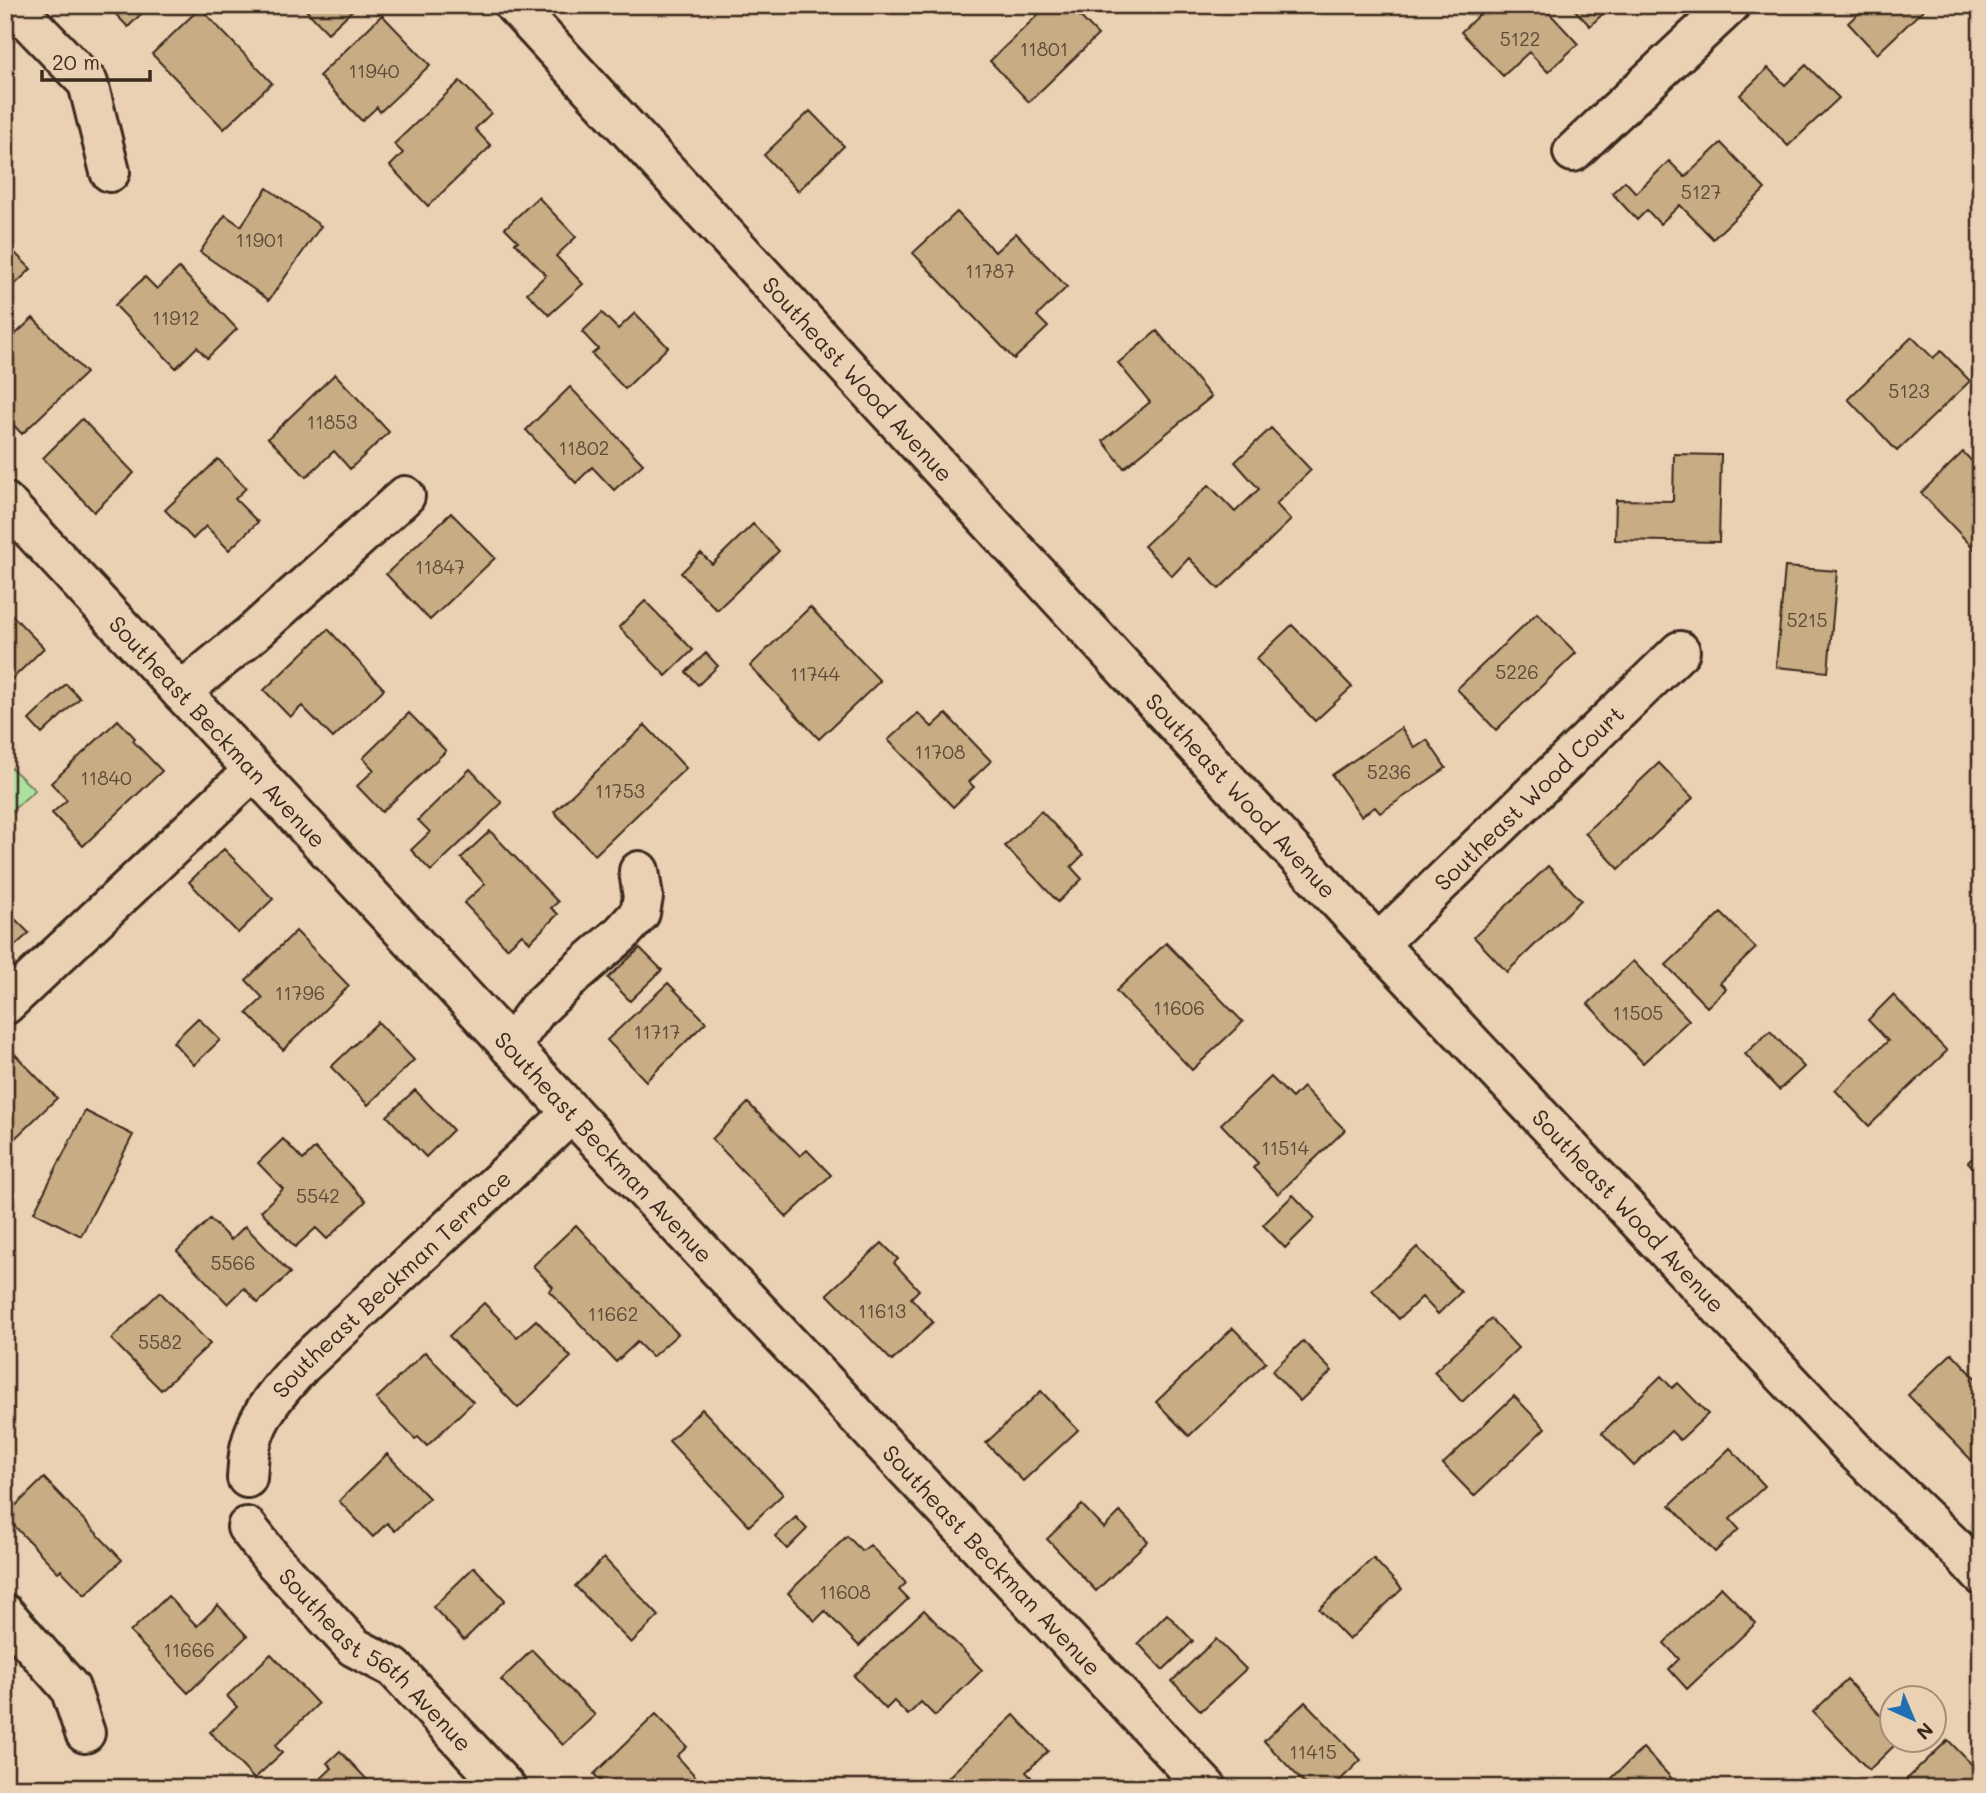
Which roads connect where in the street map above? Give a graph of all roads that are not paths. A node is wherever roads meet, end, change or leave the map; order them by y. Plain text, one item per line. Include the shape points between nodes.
1 (13, 5) edge
2 (514, 5) edge
3 (1730, 5) edge
4 (1573, 152) dead end
5 (110, 173) dead end
6 (405, 496) dead end
7 (5, 502) edge
8 (1680, 651) dead end
9 (181, 692) junction
10 (254, 770) junction
11 (639, 871) dead end
12 (1378, 944) junction
13 (5, 1005) edge
14 (510, 1047) junction
15 (572, 1113) junction
16 (247, 1478) dead end
17 (247, 1527) dead end
18 (1981, 1575) edge
19 (5, 1614) edge
20 (85, 1732) dead end
21 (502, 1787) edge
22 (1206, 1788) edge

1 - 5 street via 88,83
2 - 12 street, Southeast Wood Avenue
3 - 4 street
6 - 9 street
7 - 9 street, Southeast Beckman Avenue
8 - 12 street, Southeast Wood Court
9 - 10 street, Southeast Beckman Avenue
10 - 13 street
10 - 14 street, Southeast Beckman Avenue
11 - 14 street via 640,913 537,1010
12 - 18 street, Southeast Wood Avenue via 1856,1452
14 - 15 street, Southeast Beckman Avenue
15 - 16 street, Southeast Beckman Terrace via 293,1374 255,1432
15 - 22 street, Southeast Beckman Avenue
17 - 21 street, Southeast 56th Avenue via 354,1647 394,1668
19 - 20 street via 70,1688

